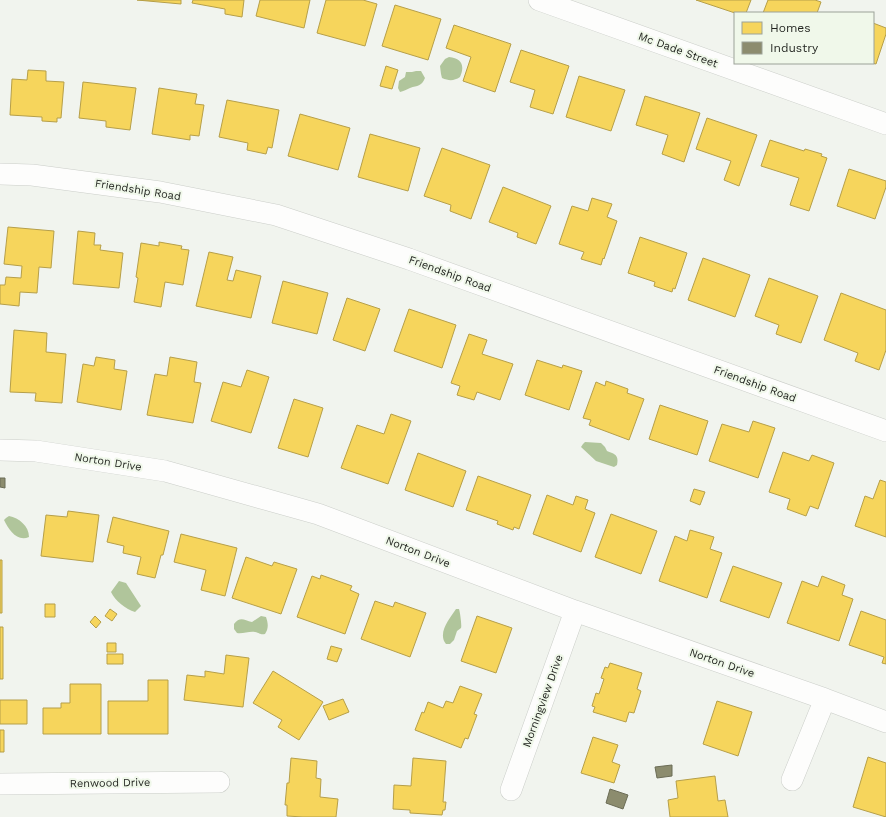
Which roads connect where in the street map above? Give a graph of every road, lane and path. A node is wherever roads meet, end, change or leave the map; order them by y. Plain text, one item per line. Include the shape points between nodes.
1 (539, 0) edge
2 (886, 124) edge
3 (0, 174) edge
4 (886, 431) edge
5 (0, 450) edge
6 (575, 611) junction
7 (825, 699) junction
8 (886, 722) edge
9 (792, 780) dead end
10 (219, 782) dead end
11 (0, 784) edge
12 (511, 790) dead end

1 - 2 street, Mc Dade Street
3 - 4 street, Friendship Road via 32,175 160,192 276,215 409,259
5 - 6 street, Norton Drive via 36,451 165,471 318,514
6 - 7 street, Norton Drive
6 - 12 street, Morningview Drive
7 - 8 street, Norton Drive
7 - 9 street
10 - 11 street, Renwood Drive

